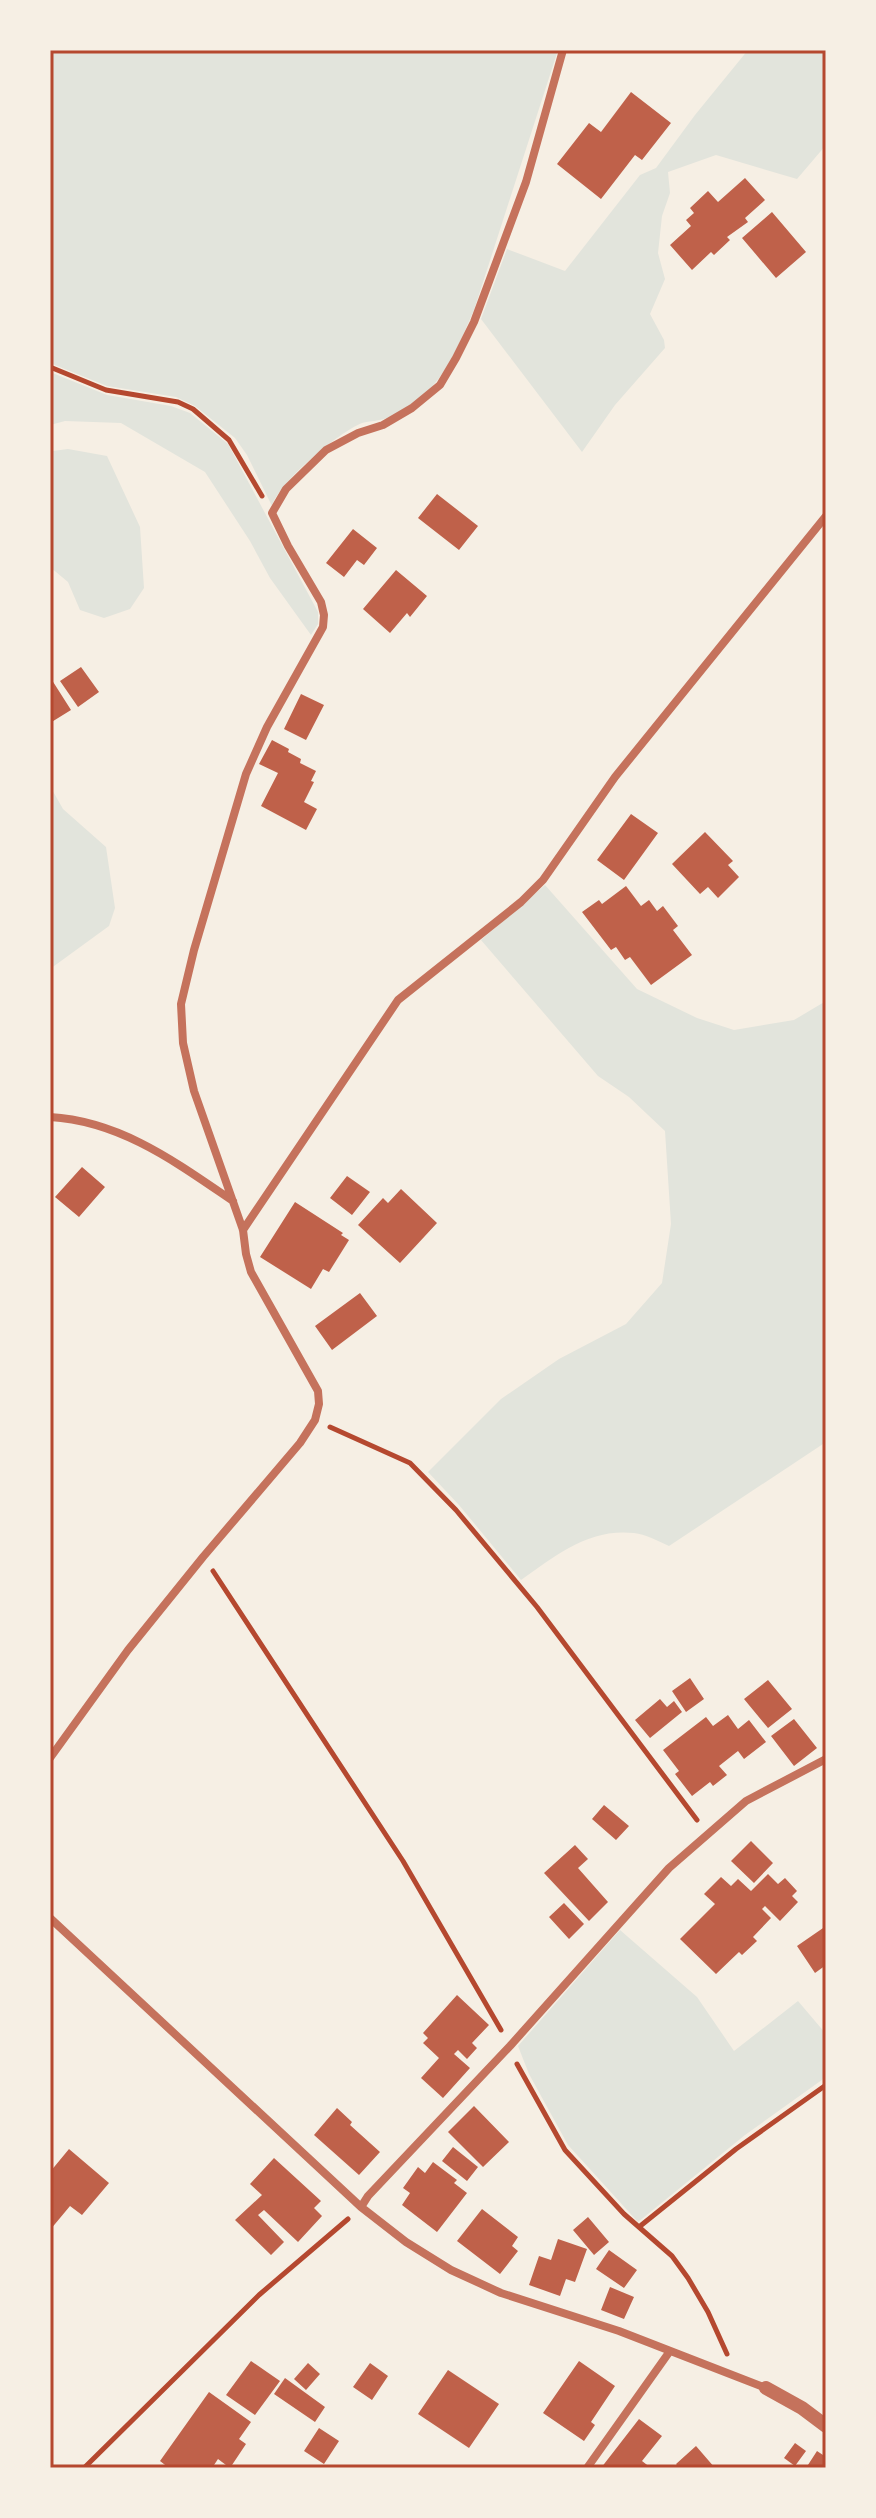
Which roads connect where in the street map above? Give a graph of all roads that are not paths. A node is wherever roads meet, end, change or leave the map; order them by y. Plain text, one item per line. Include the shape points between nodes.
1 (563, 50) edge
2 (826, 516) edge
3 (50, 1117) edge
4 (234, 1202) junction
5 (243, 1230) junction
6 (50, 1758) edge
7 (826, 1759) edge
8 (50, 1918) edge
9 (361, 2207) junction
10 (670, 2351) junction
11 (766, 2388) joint
12 (826, 2426) edge
13 (587, 2468) edge

1 - 4 street via 526,182 474,322 440,385 383,425 326,450 286,489 272,513 321,602 323,627 246,774 181,1004 194,1091
2 - 5 street via 615,777 543,880 398,1000
3 - 4 street via 124,1133
4 - 5 street
5 - 6 street via 251,1272 318,1391 315,1420 128,1650
7 - 9 street via 746,1801 669,1868
8 - 9 street
9 - 10 street via 451,2270 501,2293
10 - 11 street
10 - 13 street
11 - 12 street

